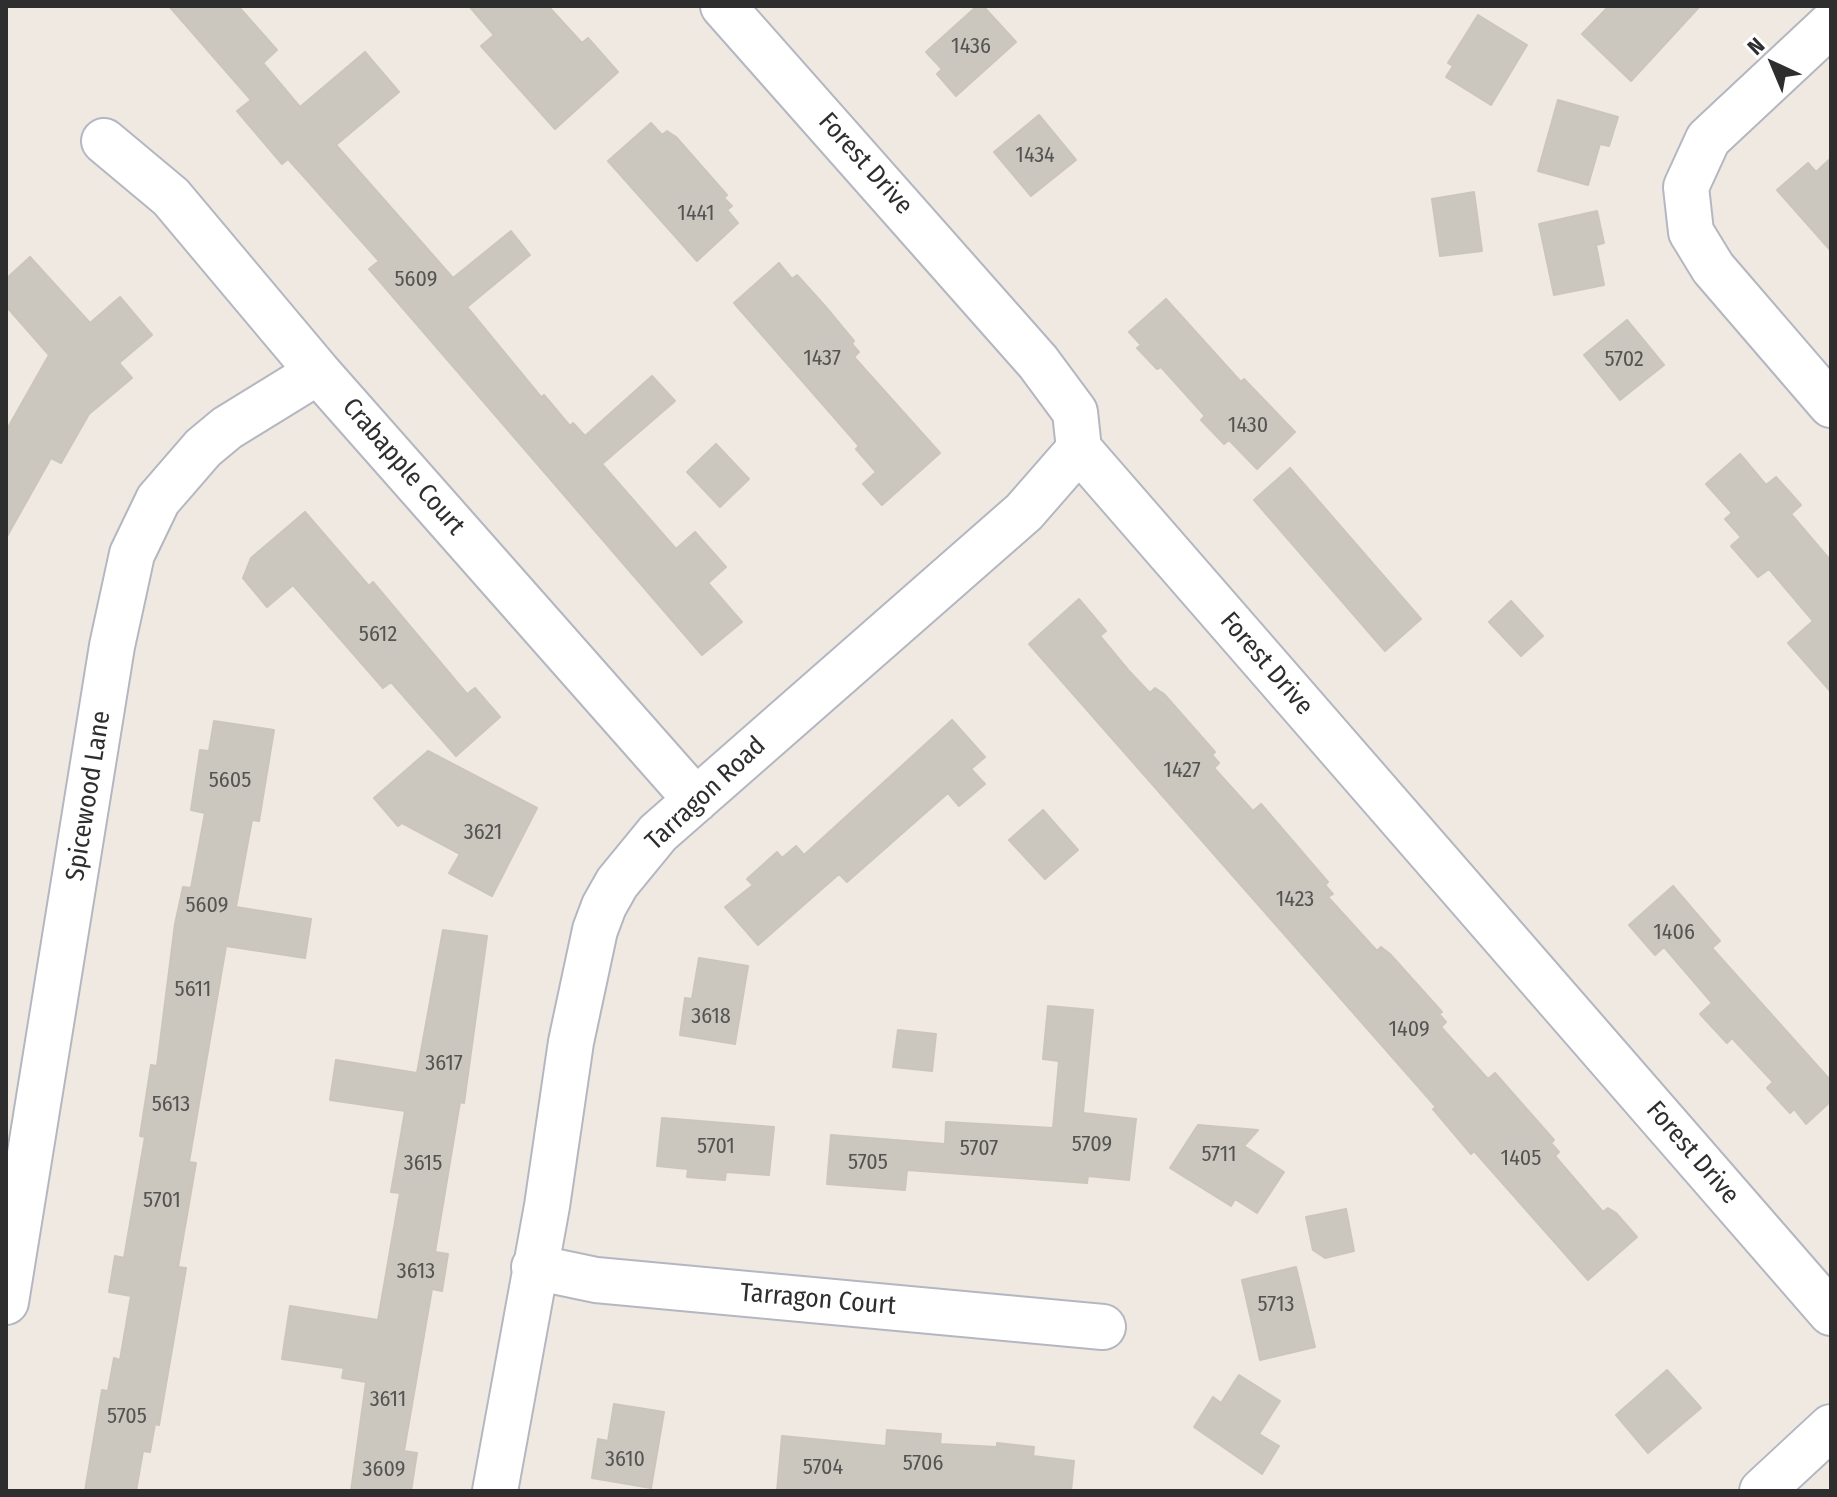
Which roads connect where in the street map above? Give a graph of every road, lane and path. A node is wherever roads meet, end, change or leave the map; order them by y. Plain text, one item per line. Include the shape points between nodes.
1 (723, 6) edge
2 (1831, 24) edge
3 (104, 141) dead end
4 (318, 372) junction
5 (1831, 405) edge
6 (1079, 449) junction
7 (696, 800) junction
8 (534, 1267) junction
9 (6, 1302) edge
10 (1831, 1313) edge
11 (1103, 1327) dead end
12 (1831, 1427) edge
13 (495, 1491) edge
14 (1762, 1491) edge

1 - 6 street, Forest Drive via 1038,362 1075,412
2 - 5 street via 1708,139 1686,187 1691,232 1713,268
3 - 4 street, Crabapple Court via 171,197
4 - 7 street, Crabapple Court
4 - 9 street, Spicewood Lane via 203,448 158,500 132,554 112,646
6 - 7 street, Tarragon Road via 1024,512
6 - 10 street, Forest Drive
7 - 8 street, Tarragon Road via 658,833 617,883 595,930
8 - 11 street, Tarragon Court via 596,1280
8 - 13 street, Tarragon Road
12 - 14 street

